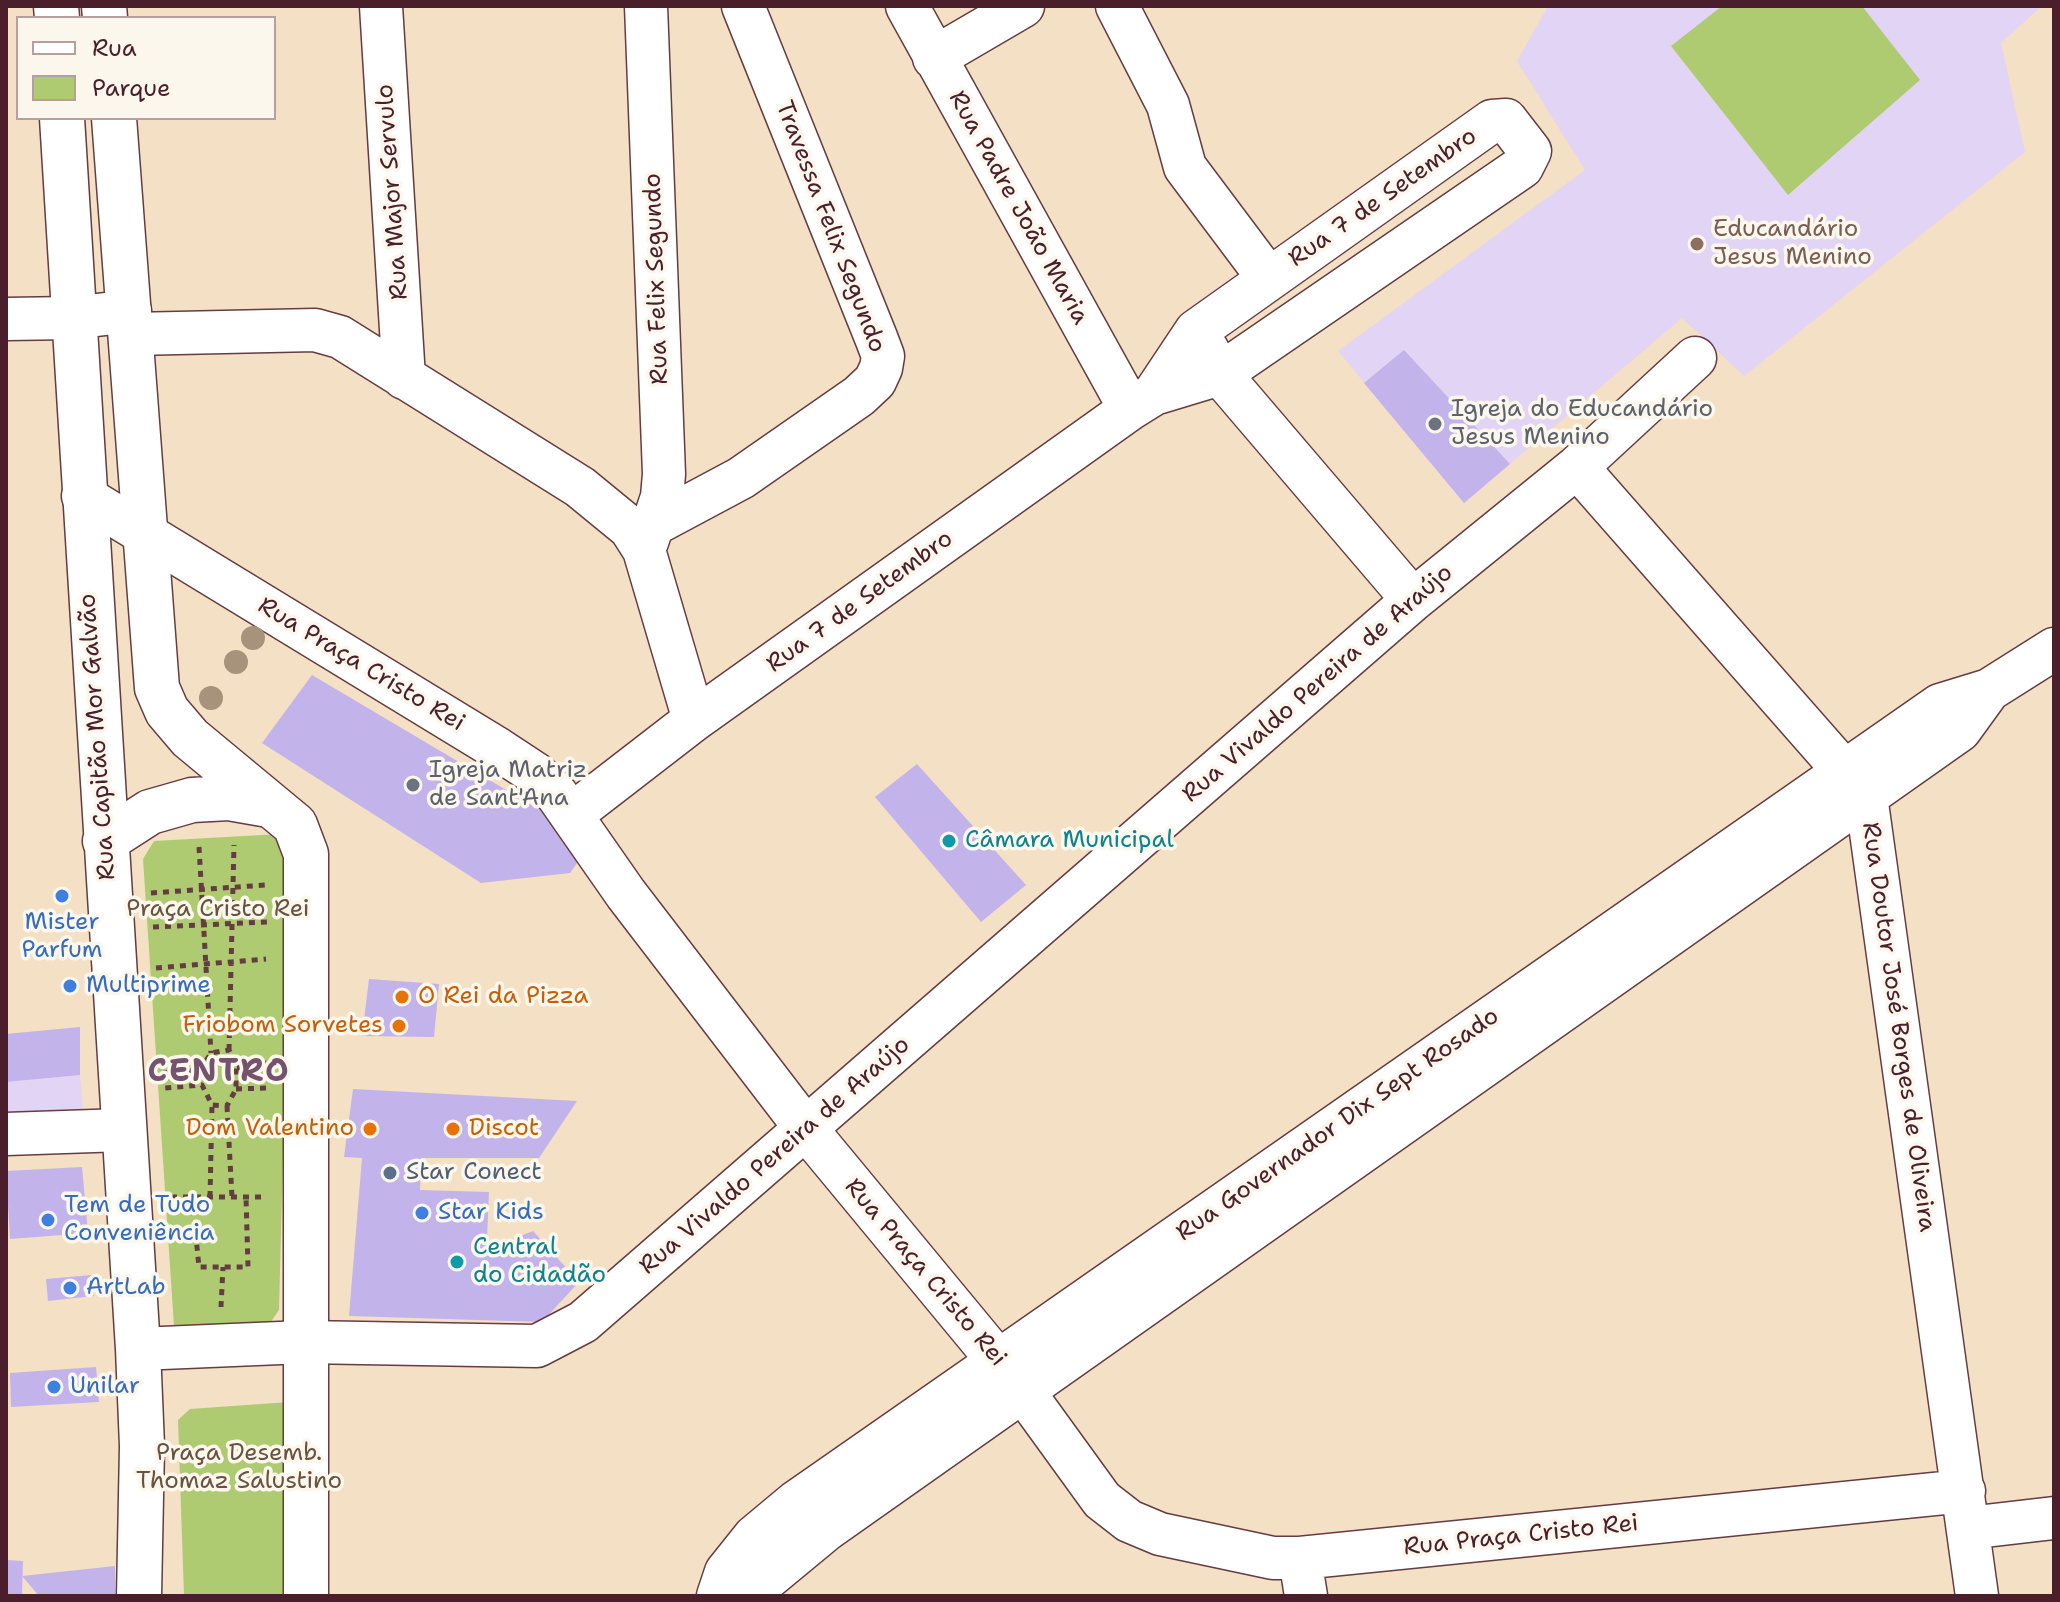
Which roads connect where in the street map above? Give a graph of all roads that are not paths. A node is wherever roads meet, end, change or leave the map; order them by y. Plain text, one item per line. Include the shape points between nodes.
1 (381, 6) edge
2 (646, 6) edge
3 (743, 6) edge
4 (907, 6) edge
5 (1023, 6) edge
6 (1117, 6) edge
7 (934, 58) junction
8 (62, 120) edge
9 (114, 120) edge
10 (1369, 208) junction
11 (1401, 250) junction
12 (1269, 279) junction
13 (72, 318) junction
14 (6, 319) edge
15 (131, 323) junction
16 (1196, 331) junction
17 (1695, 358) dead end
18 (1220, 374) junction
19 (404, 378) junction
20 (1142, 402) junction
21 (1577, 467) junction
22 (83, 496) junction
23 (145, 533) junction
24 (648, 537) junction
25 (1413, 600) junction
26 (2054, 649) edge
27 (694, 720) junction
28 (1854, 785) junction
29 (269, 805) junction
30 (571, 815) junction
31 (105, 841) junction
32 (123, 1130) junction
33 (807, 1130) junction
34 (6, 1134) edge
35 (304, 1342) junction
36 (138, 1349) junction
37 (1010, 1376) junction
38 (1966, 1509) junction
39 (2054, 1518) edge
40 (1303, 1577) edge
41 (139, 1596) edge
42 (306, 1596) edge
43 (718, 1596) edge
44 (746, 1596) edge
45 (1977, 1596) edge

1 - 19 street, Rua Major Servulo
2 - 24 street, Rua Felix Segundo via 664,474
3 - 24 street, Travessa Felix Segundo via 877,340 881,368 859,396
4 - 7 street, Rua Padre João Maria
5 - 7 street
6 - 12 street via 1168,105 1185,167
7 - 20 street, Rua Padre João Maria
8 - 13 street, Rua Capitão Mor Galvão
9 - 15 street
10 - 11 street
10 - 11 street, Rua 7 de Setembro via 1492,121 1506,120 1530,151 1529,159
10 - 12 street, Rua 7 de Setembro
11 - 18 street, Rua 7 de Setembro
12 - 16 street, Rua 7 de Setembro
13 - 14 street
13 - 15 street
13 - 22 street, Rua Capitão Mor Galvão
15 - 19 street via 315,330 340,337
15 - 23 street
16 - 18 street
16 - 20 street, Rua 7 de Setembro
17 - 21 street, Rua Vivaldo Pereira de Araújo
18 - 20 street, Rua 7 de Setembro
18 - 25 street
19 - 24 street via 580,487
20 - 27 street, Rua 7 de Setembro
21 - 25 street, Rua Vivaldo Pereira de Araújo
21 - 28 street
22 - 23 street, Rua Praça Cristo Rei
22 - 31 street, Rua Capitão Mor Galvão
23 - 29 street via 157,688 167,711 190,738
23 - 30 street, Rua Praça Cristo Rei via 536,774
24 - 27 street
25 - 33 street, Rua Vivaldo Pereira de Araújo
26 - 28 street, Rua Governador Dix Sept Rosado via 1989,690 1940,705
27 - 30 street, Rua 7 de Setembro
28 - 37 street, Rua Governador Dix Sept Rosado
28 - 38 street, Rua Doutor José Borges de Oliveira
29 - 31 street via 229,798 192,800 150,812
29 - 35 street via 295,825 306,854
30 - 33 street, Rua Praça Cristo Rei
31 - 32 street, Rua Capitão Mor Galvão
32 - 34 street
32 - 36 street, Rua Capitão Mor Galvão
33 - 35 street, Rua Vivaldo Pereira de Araújo via 557,1339 537,1346
33 - 37 street, Rua Praça Cristo Rei
35 - 36 street, Rua Vivaldo Pereira de Araújo
35 - 42 street
36 - 41 street, Rua Capitão Mor Galvão
37 - 40 street, Rua Praça Cristo Rei via 1102,1500 1129,1521 1160,1534 1273,1558
37 - 43 street, Rua Governador Dix Sept Rosado via 796,1502 754,1537 726,1572
37 - 44 street, Rua Governador Dix Sept Rosado
38 - 39 street, Rua Praça Cristo Rei
38 - 40 street, Rua Praça Cristo Rei
38 - 45 street, Rua Doutor José Borges de Oliveira

